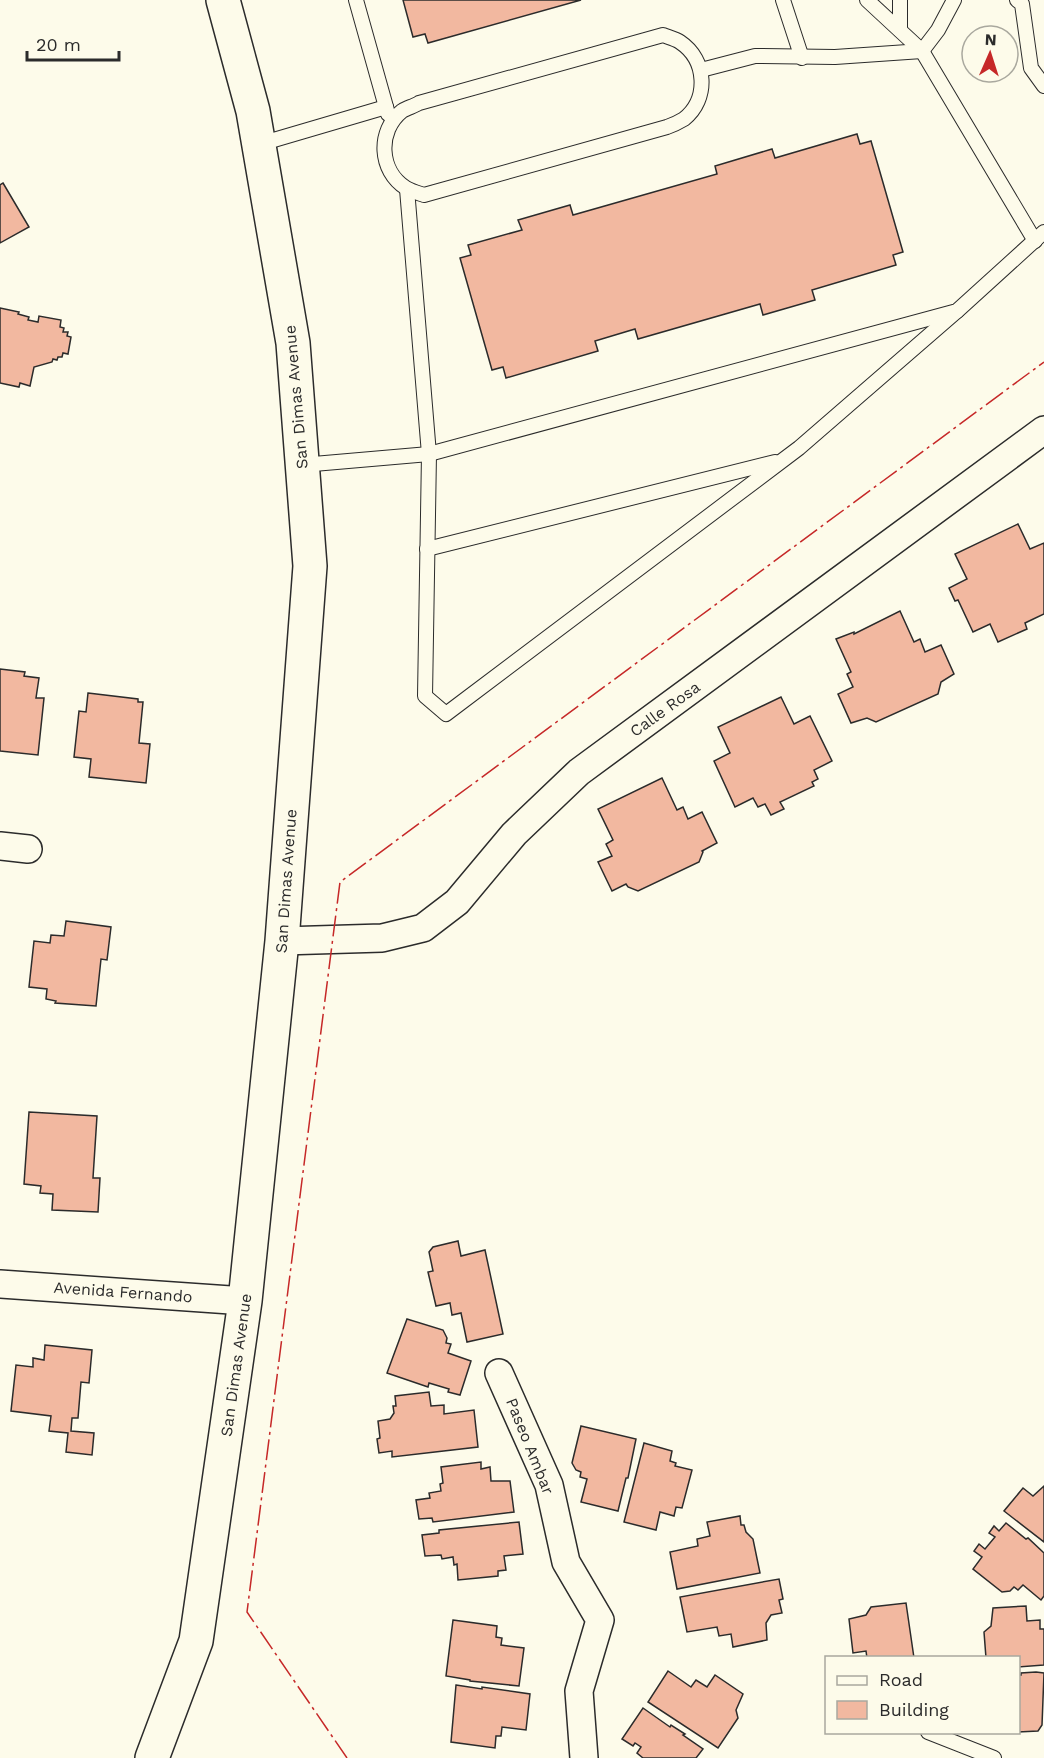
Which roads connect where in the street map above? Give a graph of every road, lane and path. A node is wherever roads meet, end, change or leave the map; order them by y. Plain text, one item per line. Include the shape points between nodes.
1 (224, 0) edge
2 (356, 0) edge
3 (783, 0) edge
4 (867, 0) edge
5 (900, 0) edge
6 (954, 0) edge
7 (1017, 0) edge
8 (900, 30) junction
9 (922, 51) junction
10 (801, 58) junction
11 (701, 70) junction
12 (1044, 86) edge
13 (386, 107) junction
14 (391, 124) junction
15 (260, 144) junction
16 (407, 189) junction
17 (1039, 236) edge
18 (957, 311) junction
19 (1044, 430) edge
20 (429, 454) junction
21 (783, 460) junction
22 (302, 465) junction
23 (427, 549) junction
24 (0, 846) edge
25 (28, 849) dead end
26 (282, 940) junction
27 (0, 1284) edge
28 (245, 1301) junction
29 (499, 1373) dead end
30 (933, 1734) edge
31 (152, 1758) edge
32 (584, 1758) edge
33 (994, 1758) edge

1 - 15 street, San Dimas Avenue
2 - 13 lane
3 - 10 lane
4 - 8 lane
5 - 8 lane
6 - 9 lane
7 - 12 lane via 1022,4 1032,68
8 - 9 lane
9 - 10 lane
9 - 17 lane
10 - 11 lane via 755,56
11 - 14 lane via 680,41 663,35 420,103 403,111
11 - 16 lane via 703,88 696,105 684,119 667,127 424,195
13 - 14 lane
13 - 15 lane
14 - 16 lane via 384,142 385,160 393,177
15 - 22 street, San Dimas Avenue via 293,343
16 - 20 lane
17 - 18 lane
18 - 20 lane
18 - 21 lane
19 - 26 street, Calle Rosa via 579,772 514,834 457,902 423,928 382,938
20 - 22 lane
20 - 23 lane
21 - 23 lane
21 - 23 lane via 446,714 425,696
22 - 26 street, San Dimas Avenue via 310,566
24 - 25 street
26 - 28 street, San Dimas Avenue
27 - 28 street, Avenida Fernando
28 - 31 street, San Dimas Avenue via 196,1641
29 - 32 street, Paseo Ambar via 549,1485 566,1562 600,1620 579,1691
30 - 33 lane

